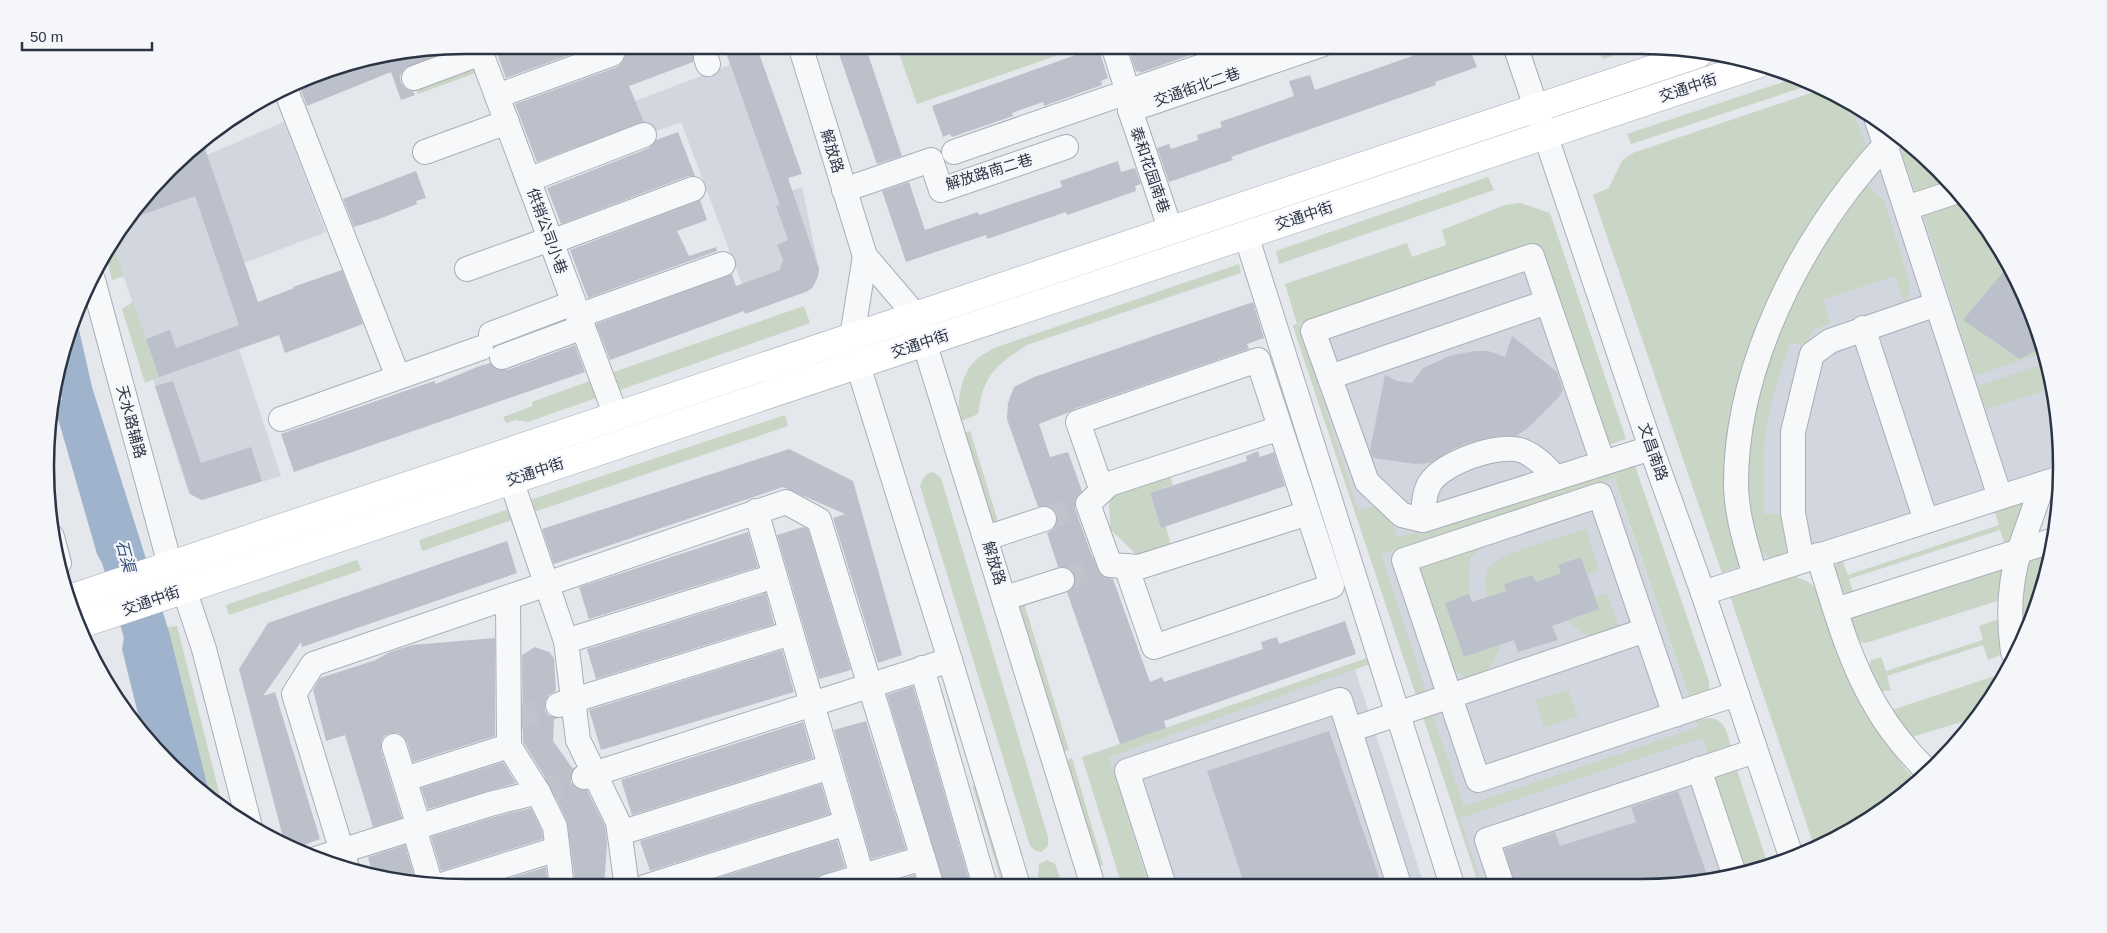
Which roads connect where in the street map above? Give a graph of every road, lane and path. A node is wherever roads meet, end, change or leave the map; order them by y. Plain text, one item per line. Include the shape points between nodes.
1 (469, 54) edge
2 (482, 54) edge
3 (612, 54) dead end
4 (803, 54) edge
5 (1116, 54) edge
6 (1241, 54) edge
7 (1290, 54) edge
8 (1518, 54) edge
9 (1690, 57) edge
10 (1746, 68) edge
11 (414, 78) dead end
12 (288, 94) edge
13 (497, 96) junction
14 (1129, 101) junction
15 (1537, 108) junction
16 (506, 122) junction
17 (644, 135) dead end
18 (1546, 135) junction
19 (1891, 139) edge
20 (1066, 147) dead end
21 (425, 152) dead end
22 (954, 152) dead end
23 (528, 180) junction
24 (693, 189) dead end
25 (844, 190) junction
26 (1951, 194) edge
27 (1906, 208) junction
28 (1170, 231) junction
29 (1246, 235) junction
30 (550, 240) junction
31 (865, 256) junction
32 (723, 264) dead end
33 (467, 269) dead end
34 (94, 288) edge
35 (1547, 302) junction
36 (1937, 304) junction
37 (578, 316) junction
38 (916, 316) junction
39 (1863, 328) junction
40 (852, 337) junction
41 (925, 342) junction
42 (858, 365) junction
43 (398, 377) junction
44 (1330, 377) junction
45 (616, 416) junction
46 (281, 419) dead end
47 (1280, 428) junction
48 (1652, 448) junction
49 (1603, 462) junction
50 (1556, 478) junction
51 (511, 480) junction
52 (2051, 481) edge
53 (1102, 491) junction
54 (2000, 497) junction
55 (756, 511) junction
56 (1308, 513) junction
57 (1044, 519) tunnel mouth
58 (1423, 520) junction
59 (1926, 521) junction
60 (986, 538) junction
61 (2046, 543) edge
62 (2019, 551) junction
63 (1810, 558) junction
64 (1126, 566) junction
65 (162, 568) junction
66 (775, 576) junction
67 (1755, 576) junction
68 (1062, 580) tunnel mouth
69 (546, 584) junction
70 (173, 593) junction
71 (1703, 593) junction
72 (75, 597) edge
73 (508, 598) junction
74 (1005, 598) junction
75 (1836, 610) junction
76 (85, 623) edge
77 (1646, 630) junction
78 (791, 634) junction
79 (566, 641) junction
80 (2012, 646) edge
81 (950, 660) junction
82 (922, 668) junction
83 (871, 684) junction
84 (1736, 694) junction
85 (1450, 696) junction
86 (565, 703) junction
87 (812, 704) junction
88 (1397, 714) junction
89 (1675, 715) junction
90 (1350, 730) junction
91 (394, 746) dead end
92 (509, 746) junction
93 (1755, 750) junction
94 (830, 767) junction
95 (1923, 767) edge
96 (1699, 770) junction
97 (590, 775) junction
98 (404, 779) junction
99 (538, 792) junction
100 (247, 816) edge
101 (846, 823) junction
102 (416, 828) junction
103 (620, 833) junction
104 (557, 849) junction
105 (1789, 851) edge
106 (923, 858) junction
107 (344, 859) edge
108 (1732, 868) edge
109 (862, 876) junction
110 (429, 877) edge
111 (462, 879) edge
112 (561, 879) edge
113 (626, 879) edge
114 (673, 879) edge
115 (852, 879) edge
116 (930, 879) edge
117 (983, 879) edge
118 (1016, 879) edge
119 (1091, 879) edge
120 (1162, 879) edge
121 (1397, 879) edge
122 (1450, 879) edge
123 (1500, 879) edge

1 - 11 street
2 - 13 street, 供销公司小巷
3 - 13 street
4 - 25 street, 解放路
5 - 14 street, 泰和花园南巷
6 - 14 street
7 - 14 street, 交通街北二巷
8 - 15 street, 文昌南路
9 - 15 main road, 交通中街
10 - 18 main road, 交通中街
12 - 43 street
13 - 16 street, 供销公司小巷
14 - 22 street
14 - 28 street, 泰和花园南巷
15 - 18 street, 文昌南路
15 - 28 main road, 交通中街
16 - 21 street
16 - 23 street, 供销公司小巷
17 - 23 street
18 - 29 main road, 交通中街
18 - 48 street, 文昌南路
19 - 27 street
19 - 67 street via 1833,210 1782,300 1766,336 1744,415 1737,456 1739,518
20 - 25 street, 解放路南二巷 via 941,190 931,160
23 - 30 street, 供销公司小巷
24 - 30 street
25 - 31 street, 解放路
26 - 27 street
27 - 36 street
28 - 38 main road, 交通中街
29 - 41 main road, 交通中街
29 - 88 street
30 - 33 street
30 - 37 street, 供销公司小巷
31 - 38 street, 解放路
31 - 40 street, 解放路
32 - 37 street
34 - 65 street, 天水路辅路
35 - 44 street
35 - 44 street via 1532,256 1313,331
35 - 49 street
36 - 39 street
36 - 54 street
37 - 43 street
37 - 45 street, 供销公司小巷
38 - 40 main road, 交通中街
38 - 41 street, 解放路
39 - 59 street
39 - 63 street via 1830,340 1812,354 1793,432 1793,514
40 - 42 street, 解放路
40 - 45 main road, 交通中街
41 - 42 main road, 交通中街
41 - 60 street, 解放路
42 - 51 main road, 交通中街
42 - 81 street, 解放路
43 - 46 street
44 - 58 street via 1367,482 1402,515
45 - 65 main road, 交通中街
47 - 53 street via 1109,484
47 - 53 street via 1258,360 1078,422
47 - 56 street
48 - 49 street
48 - 71 street, 文昌南路
49 - 50 street
50 - 58 street
50 - 58 street via 1538,459 1522,451 1503,448 1454,463 1430,483
51 - 69 street
51 - 70 main road, 交通中街
52 - 54 street
52 - 62 street via 2034,512
53 - 64 street via 1088,504 1110,564
54 - 59 street
55 - 66 street
55 - 69 street
55 - 83 street via 786,502 819,520
56 - 64 street via 1139,568
56 - 64 street via 1332,586 1154,647
57 - 60 street
59 - 63 street
60 - 74 street, 解放路
61 - 62 street
62 - 75 street
62 - 80 street via 2009,608
63 - 67 street
63 - 75 street
65 - 72 main road, 交通中街
66 - 78 street
66 - 79 street
67 - 71 street
68 - 74 street
69 - 73 street
69 - 79 street
70 - 76 main road, 交通中街
70 - 100 street via 204,649
71 - 84 street, 文昌南路
73 - 92 street via 512,720
73 - 107 street via 313,664 299,686 294,694
74 - 119 street, 解放路
75 - 95 street via 1853,658 1876,707 1895,736
77 - 85 street
77 - 85 street via 1600,495 1404,560
77 - 89 street
78 - 86 street
78 - 87 street
79 - 86 street
81 - 82 street
81 - 118 street, 解放路
82 - 83 street
82 - 117 street
83 - 87 street
83 - 106 street
84 - 89 street
84 - 93 street, 文昌南路
85 - 88 street
85 - 89 street via 1478,780
86 - 97 street
87 - 94 street
87 - 97 street
88 - 90 street
88 - 122 street
90 - 120 street via 1340,700 1127,771
90 - 121 street
91 - 98 street
92 - 98 street
92 - 99 street
93 - 96 street
93 - 105 street, 文昌南路
94 - 101 street
94 - 103 street
96 - 108 street
96 - 123 street via 1487,840
97 - 103 street via 618,822
98 - 102 street
99 - 102 street
99 - 104 street via 555,827
101 - 109 street
101 - 114 street
102 - 107 street
102 - 110 street
103 - 113 street
104 - 111 street
104 - 112 street
106 - 109 street
106 - 116 street
109 - 115 street

